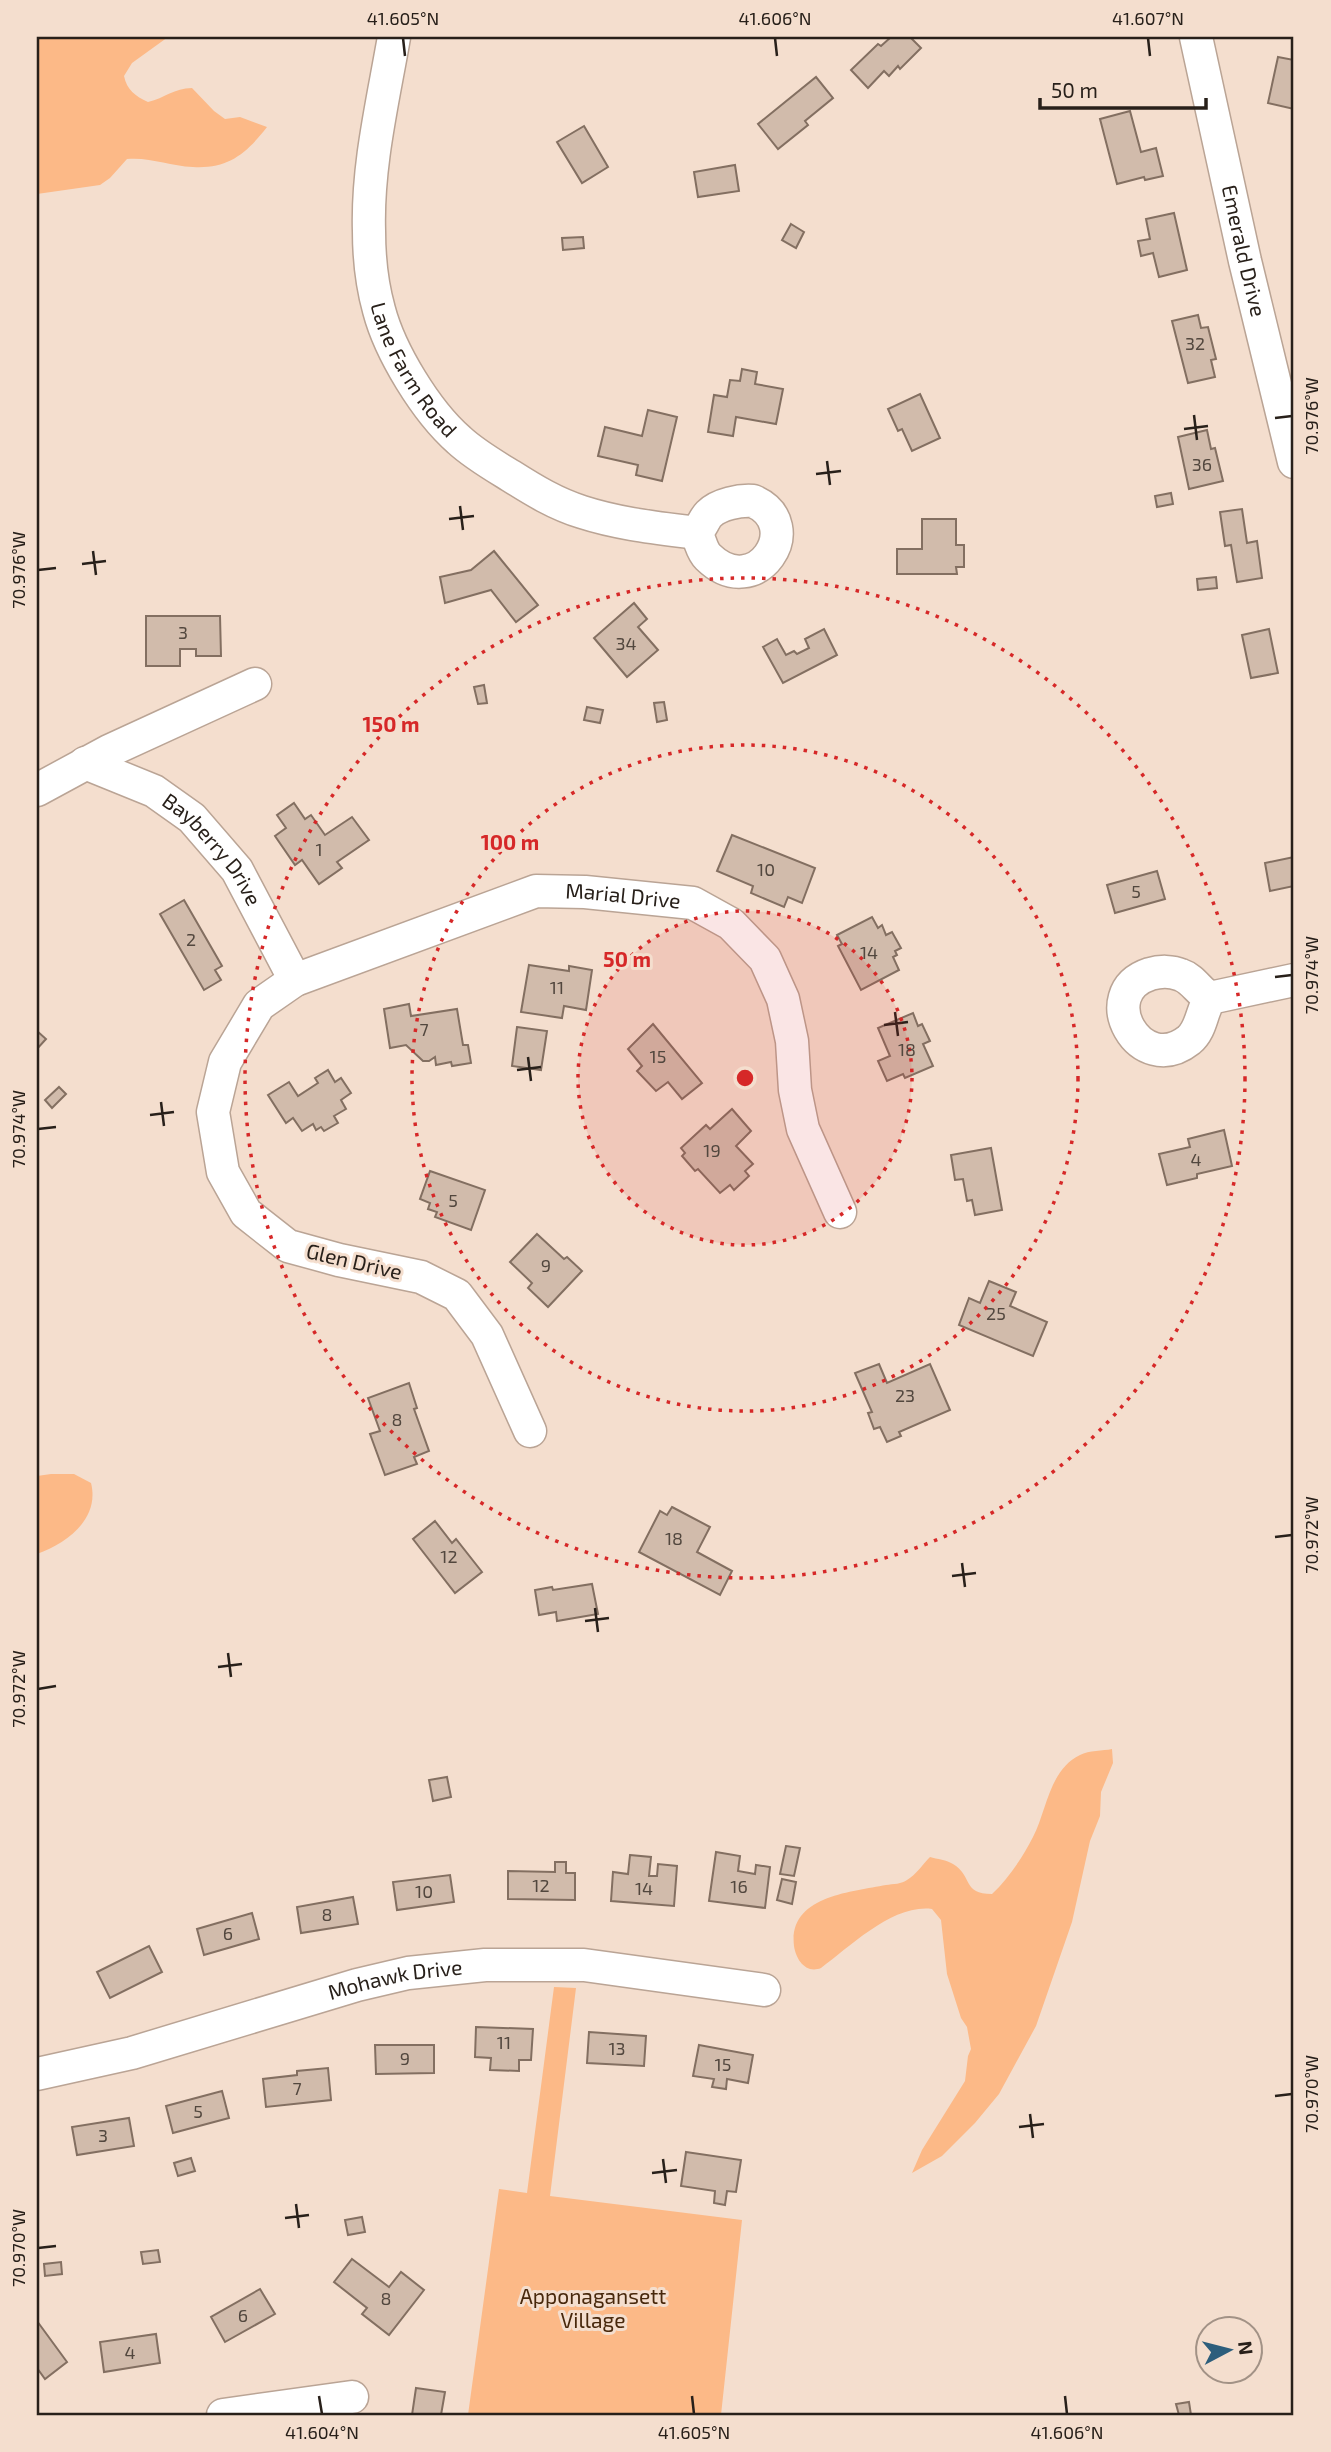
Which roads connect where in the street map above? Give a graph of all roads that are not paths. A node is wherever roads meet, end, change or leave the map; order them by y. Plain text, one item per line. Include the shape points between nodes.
1 (394, 37) edge
2 (1196, 37) edge
3 (1294, 462) edge
4 (696, 533) dead end
5 (255, 684) dead end
6 (85, 763) junction
7 (37, 790) edge
8 (295, 980) junction
9 (1294, 980) edge
10 (1210, 998) dead end
11 (840, 1212) dead end
12 (530, 1431) dead end
13 (764, 1990) dead end
14 (37, 2074) edge
15 (352, 2397) dead end
16 (223, 2415) edge

1 - 4 street, Lane Farm Road via 372,170 369,239 379,311 414,383 457,439 544,496 597,517
2 - 3 street, Emerald Drive
5 - 6 street
6 - 7 street
6 - 8 street, Bayberry Drive via 154,791 192,818 237,870
8 - 11 street, Marial Drive via 536,891 693,903 731,924 765,959 783,999 803,1129
8 - 12 street, Glen Drive via 259,1005 225,1062 213,1112 223,1172 246,1213 288,1246 421,1277 457,1295 486,1335
9 - 10 street
13 - 14 street, Mohawk Drive via 584,1965 485,1965 408,1973 132,2053
15 - 16 street

